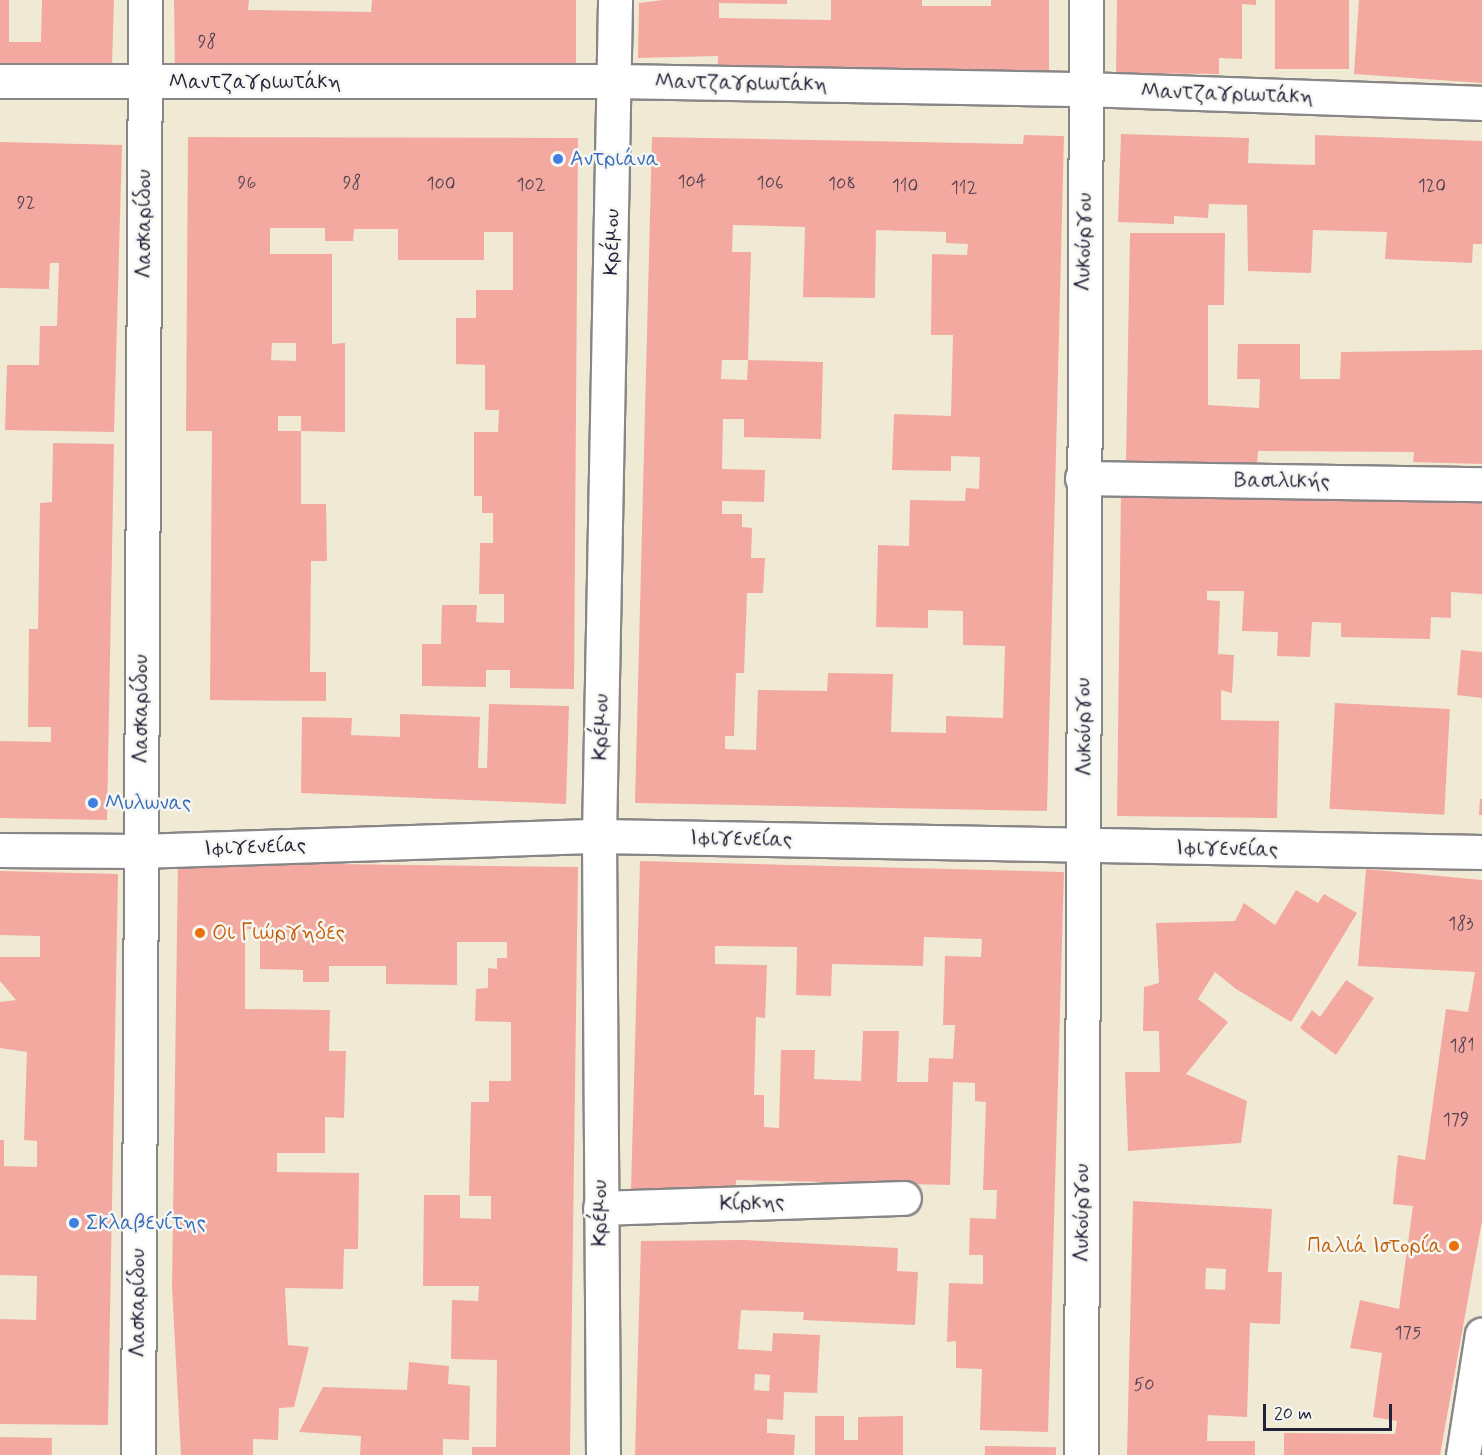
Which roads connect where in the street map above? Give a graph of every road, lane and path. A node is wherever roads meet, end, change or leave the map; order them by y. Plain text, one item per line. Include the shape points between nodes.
1 (145, 0) edge
2 (615, 0) edge
3 (1086, 0) edge
4 (0, 81) edge
5 (615, 81) junction
6 (145, 82) junction
7 (1086, 88) junction
8 (1482, 103) edge
9 (1082, 478) junction
10 (1482, 484) edge
11 (598, 836) junction
12 (1085, 847) junction
13 (0, 850) edge
14 (140, 851) junction
15 (1482, 852) edge
16 (904, 1198) dead end
17 (600, 1208) junction
18 (1482, 1334) edge
19 (138, 1455) edge
20 (603, 1455) edge
21 (1080, 1455) edge
22 (1463, 1455) edge

1 - 6 street, Λασκαρίδου
2 - 5 street, Κρέμου
3 - 7 street, Λυκούργου
4 - 6 street, Μαντζαγριωτάκη
5 - 6 street, Μαντζαγριωτάκη
5 - 7 street, Μαντζαγριωτάκη
5 - 11 street, Κρέμου
6 - 14 street, Λασκαρίδου
7 - 8 street, Μαντζαγριωτάκη
7 - 9 street, Λυκούργου
9 - 10 street, Βασιλικής
9 - 12 street, Λυκούργου
11 - 12 street, Ιφιγενείας
11 - 14 street, Ιφιγενείας
11 - 17 street, Κρέμου
12 - 15 street, Ιφιγενείας
12 - 21 street, Λυκούργου
13 - 14 street, Ιφιγενείας
14 - 19 street, Λασκαρίδου
16 - 17 street, Κίρκης
17 - 20 street, Κρέμου
18 - 22 street

